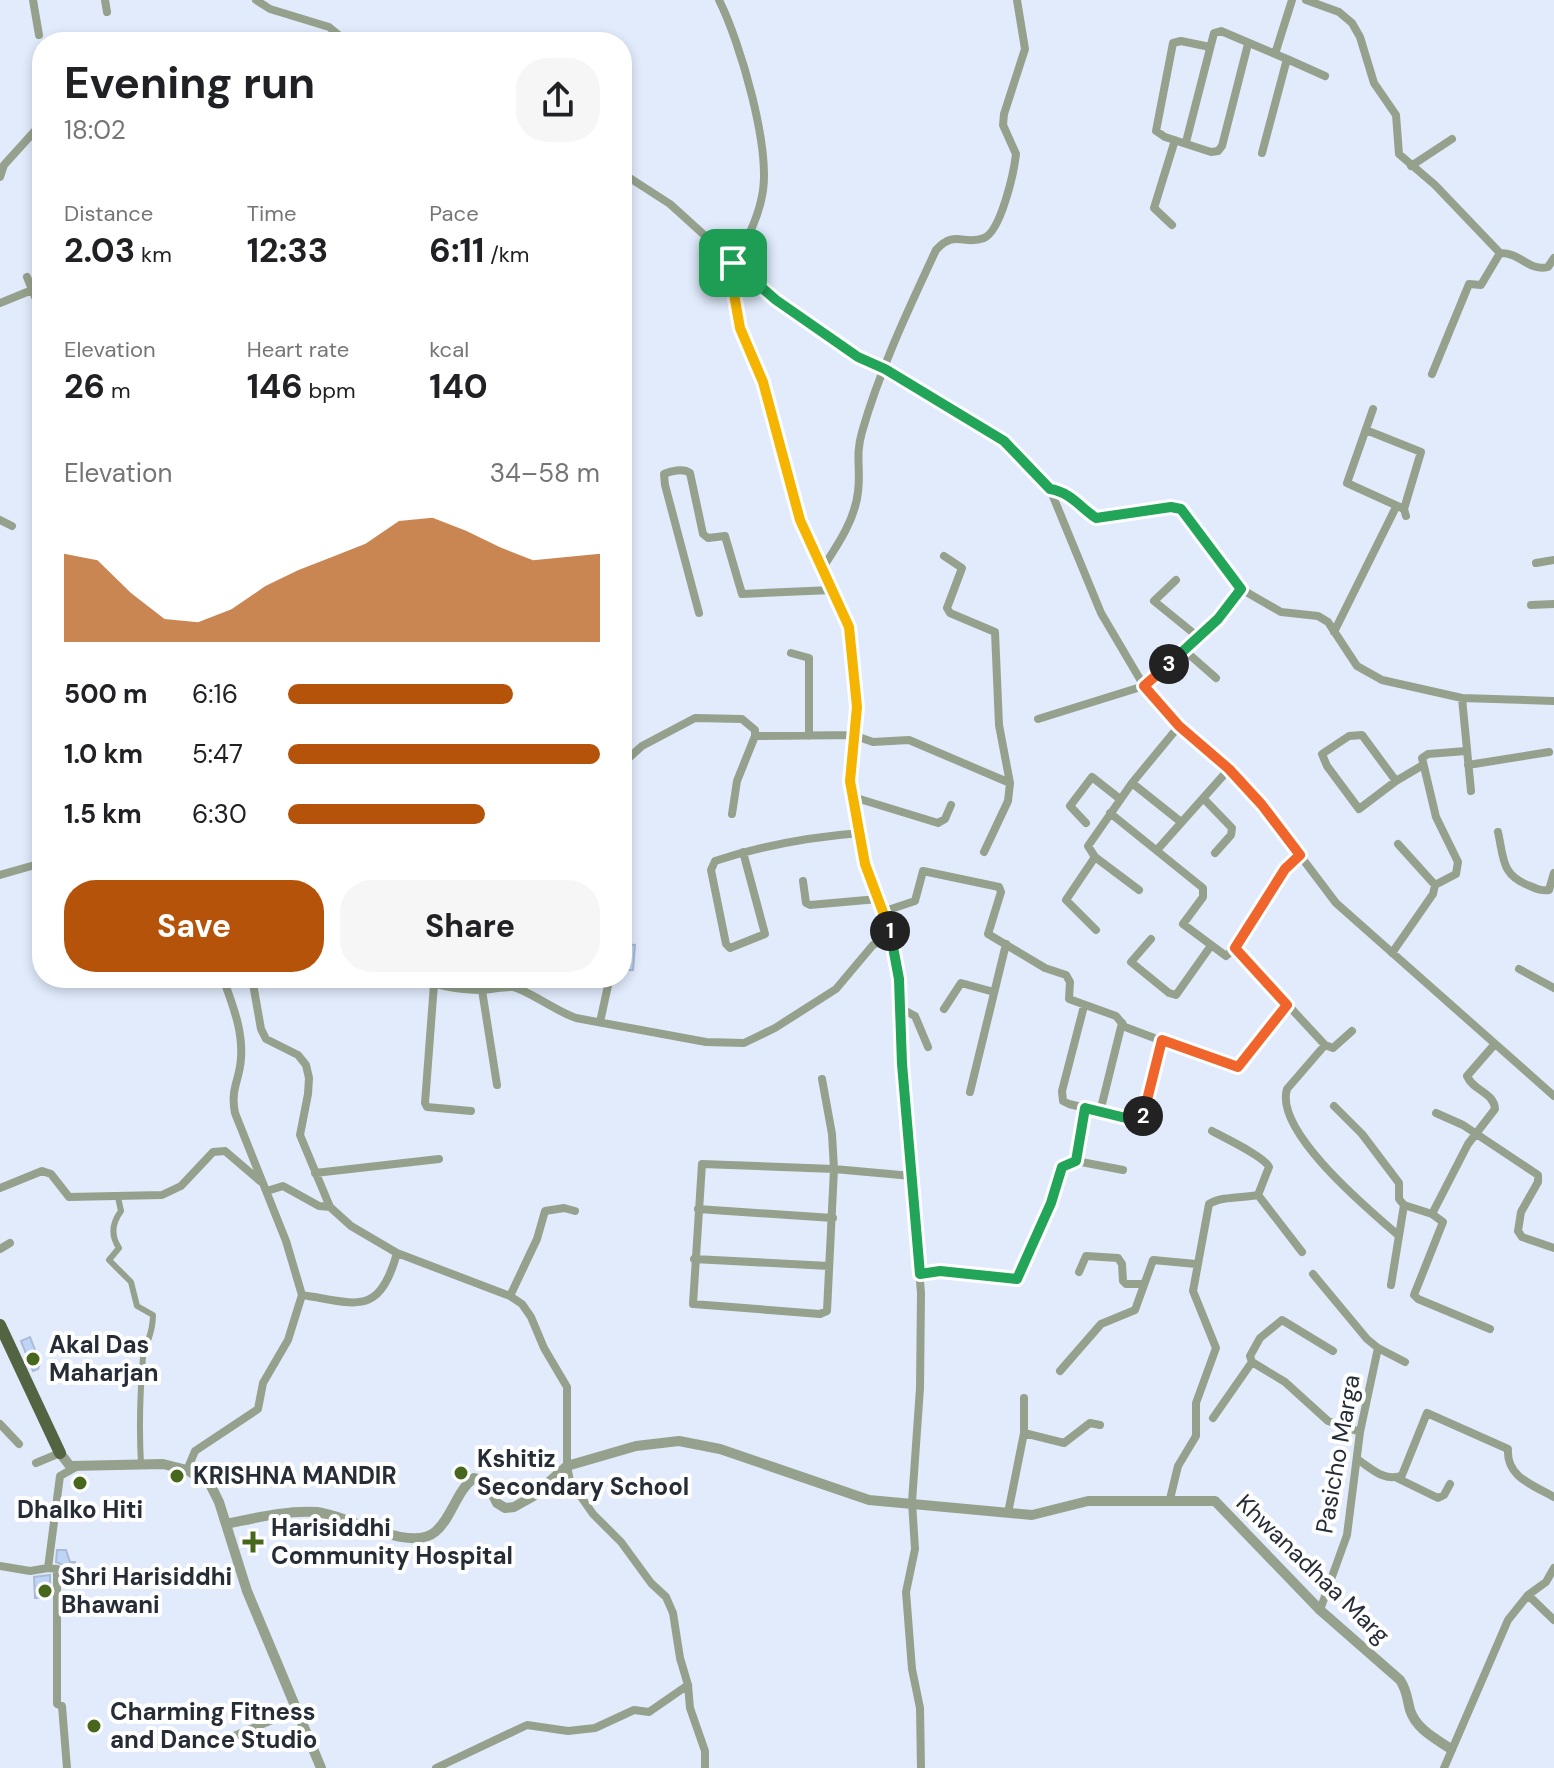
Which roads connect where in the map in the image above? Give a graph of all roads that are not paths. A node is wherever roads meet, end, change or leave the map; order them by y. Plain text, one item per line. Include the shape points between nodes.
1 (33, 0) edge
2 (105, 0) edge
3 (256, 0) edge
4 (719, 0) edge
5 (1017, 0) edge
6 (1292, 0) edge
7 (1306, 0) edge
8 (107, 12) dead end
9 (38, 32) edge
10 (335, 32) edge
11 (1248, 44) junction
12 (1210, 47) junction
13 (1275, 54) junction
14 (1287, 59) junction
15 (1325, 76) dead end
16 (32, 134) edge
17 (1452, 139) dead end
18 (1175, 140) junction
19 (1186, 142) junction
20 (1262, 153) dead end
21 (1411, 166) junction
22 (0, 177) edge
23 (632, 179) edge
24 (1172, 225) dead end
25 (1500, 253) junction
26 (1554, 258) edge
27 (733, 263) junction
28 (27, 277) dead end
29 (32, 290) joint
30 (0, 303) edge
31 (885, 369) junction
32 (1432, 374) dead end
33 (1373, 409) dead end
34 (1366, 430) junction
35 (1050, 489) junction
36 (1402, 511) junction
37 (0, 520) edge
38 (12, 526) dead end
39 (944, 556) dead end
40 (1554, 560) edge
41 (1536, 563) dead end
42 (822, 569) junction
43 (1176, 580) dead end
44 (1241, 589) junction
45 (832, 590) junction
46 (1554, 604) edge
47 (1531, 605) dead end
48 (699, 613) dead end
49 (1334, 632) junction
50 (1197, 636) junction
51 (1183, 649) junction
52 (791, 653) dead end
53 (1216, 678) dead end
54 (1144, 686) junction
55 (1462, 698) junction
56 (1554, 701) edge
57 (1038, 719) dead end
58 (1179, 726) junction
59 (853, 735) junction
60 (755, 736) junction
61 (809, 736) junction
62 (1466, 751) junction
63 (1549, 752) dead end
64 (632, 755) edge
65 (1423, 765) junction
66 (1468, 765) junction
67 (1229, 769) junction
68 (1396, 781) junction
69 (1010, 783) junction
70 (1132, 783) junction
71 (1471, 791) dead end
72 (853, 797) junction
73 (1120, 799) junction
74 (1204, 799) junction
75 (951, 805) dead end
76 (1110, 813) junction
77 (732, 814) dead end
78 (1181, 822) junction
79 (1086, 823) dead end
80 (1498, 832) dead end
81 (860, 833) junction
82 (1398, 844) dead end
83 (1157, 850) junction
84 (743, 852) junction
85 (984, 852) dead end
86 (1215, 853) dead end
87 (1300, 855) junction
88 (1095, 857) junction
89 (32, 866) edge
90 (1554, 873) edge
91 (0, 875) edge
92 (803, 881) dead end
93 (1435, 885) junction
94 (1139, 890) dead end
95 (878, 899) junction
96 (882, 912) junction
97 (1096, 930) dead end
98 (892, 937) junction
99 (1151, 939) dead end
100 (1006, 944) junction
101 (1210, 947) junction
102 (1235, 948) junction
103 (1392, 953) junction
104 (1519, 969) dead end
105 (226, 988) edge
106 (254, 988) edge
107 (434, 988) edge
108 (466, 988) edge
109 (501, 988) edge
110 (513, 988) edge
111 (607, 988) edge
112 (1554, 988) edge
113 (482, 990) junction
114 (994, 992) junction
115 (1287, 1005) junction
116 (1084, 1006) junction
117 (900, 1008) junction
118 (944, 1009) dead end
119 (258, 1015) junction
120 (237, 1019) junction
121 (600, 1022) junction
122 (1122, 1023) junction
123 (1352, 1031) dead end
124 (1162, 1040) junction
125 (1325, 1045) junction
126 (1494, 1045) junction
127 (928, 1047) dead end
128 (822, 1079) dead end
129 (497, 1085) dead end
130 (970, 1092) dead end
131 (1554, 1096) edge
132 (1334, 1106) dead end
133 (1085, 1108) junction
134 (471, 1111) dead end
135 (1100, 1112) junction
136 (1436, 1113) dead end
137 (1212, 1131) dead end
138 (1477, 1134) junction
139 (439, 1159) dead end
140 (1076, 1161) junction
141 (834, 1169) junction
142 (1123, 1170) dead end
143 (315, 1173) junction
144 (912, 1176) junction
145 (0, 1188) edge
146 (265, 1188) junction
147 (1258, 1195) junction
148 (118, 1197) junction
149 (1404, 1205) junction
150 (330, 1207) junction
151 (698, 1209) junction
152 (575, 1211) dead end
153 (1432, 1214) junction
154 (833, 1218) junction
155 (1398, 1235) junction
156 (10, 1243) dead end
157 (1554, 1248) edge
158 (0, 1249) edge
159 (1302, 1252) dead end
160 (397, 1253) junction
161 (694, 1259) junction
162 (1196, 1264) junction
163 (829, 1266) junction
164 (1079, 1272) dead end
165 (920, 1274) junction
166 (1313, 1274) dead end
167 (1143, 1284) junction
168 (1391, 1285) dead end
169 (302, 1295) junction
170 (510, 1296) junction
171 (0, 1325) edge
172 (1490, 1329) dead end
173 (1378, 1348) junction
174 (1333, 1351) dead end
175 (1252, 1362) junction
176 (1405, 1362) dead end
177 (1060, 1371) dead end
178 (1024, 1398) dead end
179 (1213, 1418) dead end
180 (0, 1424) edge
181 (1100, 1425) dead end
182 (1360, 1432) junction
183 (1024, 1433) junction
184 (19, 1444) dead end
185 (60, 1453) junction
186 (1357, 1459) junction
187 (36, 1463) dead end
188 (141, 1464) junction
189 (77, 1466) junction
190 (567, 1466) junction
191 (187, 1470) junction
192 (1397, 1478) junction
193 (1450, 1484) dead end
194 (1554, 1497) edge
195 (1170, 1499) junction
196 (912, 1502) junction
197 (1008, 1513) junction
198 (226, 1524) junction
199 (0, 1567) edge
200 (48, 1568) junction
201 (1554, 1568) edge
202 (1528, 1595) junction
203 (1320, 1610) junction
204 (1554, 1620) edge
205 (688, 1685) junction
206 (296, 1710) junction
207 (227, 1739) dead end
208 (1451, 1749) junction
209 (67, 1768) edge
210 (321, 1768) edge
211 (436, 1768) edge
212 (705, 1768) edge
213 (921, 1768) edge
214 (1444, 1768) edge

1 - 9 street
2 - 8 street
3 - 10 street
4 - 27 street via 745,62 763,175 762,197
5 - 31 street via 1025,49 1004,114 1005,133 1016,154 999,218 988,236 945,240 936,250
6 - 13 street
7 - 21 street via 1339,12 1352,23 1374,83 1396,115 1399,154
11 - 12 street via 1218,31
11 - 13 street
11 - 19 street via 1222,146 1211,152
12 - 18 street via 1173,43 1156,131
12 - 19 street
13 - 14 street
14 - 15 street
14 - 20 street
16 - 22 street
17 - 21 street
18 - 19 street
18 - 24 street via 1154,208
21 - 25 street
23 - 27 street via 670,204
25 - 26 street via 1513,252 1542,269
25 - 32 street via 1487,280 1469,284
27 - 31 street via 776,300 858,357
27 - 42 street via 740,328 763,382 804,530
28 - 29 street
29 - 30 street
31 - 35 street via 1004,441
31 - 42 street via 857,451 857,503
33 - 34 street
34 - 36 street via 1347,483
34 - 36 street via 1421,452
35 - 44 street via 1074,499 1096,518 1181,509
35 - 54 street via 1101,613
36 - 49 street
37 - 38 street
39 - 69 street via 962,568 947,608 950,613 995,632 997,713
40 - 41 street
42 - 45 street
43 - 50 street via 1154,601
44 - 49 street via 1281,612 1318,616
44 - 50 street
45 - 48 street via 742,594 725,536 703,534 690,473 666,473
45 - 59 street via 849,627 857,707
46 - 47 street
49 - 55 street via 1368,674
50 - 51 street
51 - 53 street
51 - 54 street
52 - 61 street via 809,658
54 - 57 street
54 - 58 street
55 - 56 street
55 - 62 street
58 - 67 street
58 - 70 street
59 - 61 street
59 - 69 street via 873,742 909,740
59 - 72 street
60 - 61 street
60 - 64 street via 742,719 695,718
60 - 77 street via 737,781
62 - 65 street via 1423,755
62 - 66 street
63 - 66 street
65 - 68 street
65 - 93 street via 1436,817 1459,870
66 - 71 street
67 - 74 street
67 - 87 street
68 - 68 street via 1362,735 1349,736 1322,754 1356,808
69 - 85 street via 1008,801
70 - 73 street
70 - 78 street
72 - 75 street via 938,823
72 - 81 street
73 - 76 street
73 - 79 street via 1092,777 1070,806
74 - 78 street
74 - 86 street via 1232,828
76 - 83 street
76 - 88 street via 1088,846
78 - 83 street
80 - 90 street via 1505,869 1512,878 1543,891 1549,890
81 - 84 street via 798,838
81 - 95 street
82 - 93 street
83 - 101 street via 1205,892 1183,924
84 - 84 street via 715,861 711,870 730,948 765,934
87 - 102 street via 1285,869
87 - 103 street via 1336,903
88 - 94 street
88 - 97 street via 1066,900
89 - 91 street
92 - 95 street via 810,905
93 - 103 street
95 - 96 street
96 - 98 street
96 - 100 street via 915,901 923,871 999,887 988,934
98 - 117 street
98 - 121 street via 873,945 836,989 744,1043 706,1042
99 - 101 street via 1131,962 1176,995
100 - 114 street
100 - 116 street via 1066,975 1069,999
101 - 102 street via 1226,956
102 - 115 street
103 - 126 street
104 - 112 street
105 - 120 street
106 - 119 street
107 - 134 street via 425,1103 436,1109
108 - 113 street
109 - 113 street
110 - 121 street via 558,1012
111 - 121 street
113 - 129 street
114 - 118 street via 961,983
114 - 130 street
115 - 124 street via 1238,1067
115 - 125 street
116 - 122 street
116 - 133 street via 1062,1098
117 - 127 street via 915,1016
117 - 144 street
119 - 120 street
119 - 143 street via 266,1039 298,1055 306,1065 308,1094 299,1124
120 - 146 street via 241,1059 231,1095
122 - 124 street
122 - 135 street
123 - 125 street via 1333,1048
124 - 135 street via 1142,1118
125 - 155 street via 1287,1089 1289,1117 1320,1160
126 - 131 street
126 - 138 street via 1467,1076 1495,1103 1492,1117
128 - 141 street
132 - 149 street via 1399,1183
133 - 135 street
133 - 140 street
136 - 138 street
137 - 147 street via 1268,1162
138 - 153 street
138 - 157 street via 1538,1175 1518,1231
139 - 143 street
140 - 142 street
140 - 165 street via 1062,1167 1017,1279 940,1271
141 - 144 street
141 - 151 street via 707,1162 700,1168
141 - 154 street
143 - 150 street
144 - 165 street
145 - 148 street via 42,1171 51,1174 69,1197
146 - 148 street via 225,1151 213,1152 181,1186 162,1195
146 - 150 street via 283,1186
146 - 169 street
147 - 159 street
147 - 162 street via 1209,1204
148 - 188 street via 121,1211 114,1220 113,1239 119,1248 109,1260 131,1282 137,1306 153,1315 153,1331 143,1353
149 - 153 street
149 - 155 street
150 - 160 street
151 - 154 street
151 - 161 street
152 - 170 street via 545,1211
153 - 172 street via 1443,1222 1414,1295
154 - 163 street
155 - 168 street
156 - 158 street
160 - 169 street via 385,1285 370,1298 342,1303
160 - 170 street
161 - 163 street
161 - 163 street via 693,1304 820,1314 827,1311
162 - 167 street via 1153,1260
162 - 195 street via 1193,1291 1216,1348 1196,1403 1196,1436 1178,1466
164 - 167 street via 1086,1256 1118,1258 1123,1281
165 - 196 street
166 - 173 street
167 - 177 street via 1135,1310 1101,1324
169 - 191 street via 288,1340 263,1383 258,1409 195,1451
170 - 190 street via 531,1317 567,1387
171 - 185 main road
173 - 176 street
173 - 182 street, Pasicho Marga
174 - 175 street via 1282,1320 1252,1349
175 - 179 street
175 - 182 street via 1285,1382 1328,1421
178 - 183 street
180 - 184 street
181 - 183 street via 1090,1423 1064,1443
182 - 186 street, Pasicho Marga
183 - 197 street
185 - 187 street
185 - 189 street via 65,1463
186 - 192 street via 1383,1477
186 - 203 street, Pasicho Marga via 1347,1535
188 - 189 street
188 - 191 street
189 - 200 street via 60,1476
190 - 196 street, Khwanadhaa Marg via 636,1446 679,1441 720,1449 869,1500
190 - 198 street, Khwanadhaa Marg via 514,1507 497,1503 487,1483 474,1478 434,1533 420,1538 402,1538 322,1512 282,1512
190 - 205 street via 577,1495 666,1597
191 - 198 street via 210,1484
192 - 193 street via 1438,1498
192 - 194 street via 1427,1413 1508,1449 1512,1472
195 - 197 street, Khwanadhaa Marg via 1088,1501 1032,1515
195 - 203 street, Khwanadhaa Marg via 1215,1501
196 - 197 street, Khwanadhaa Marg
196 - 213 street via 915,1549 906,1592 920,1708
198 - 206 street
199 - 200 street
200 - 209 street via 57,1569 57,1704 65,1723
201 - 202 street
202 - 204 street
202 - 208 street via 1508,1620
203 - 208 street, Khwanadhaa Marg via 1400,1680 1417,1723
205 - 211 street via 649,1712 634,1710 581,1730 527,1725
205 - 212 street
206 - 207 street
206 - 210 street
208 - 214 street

